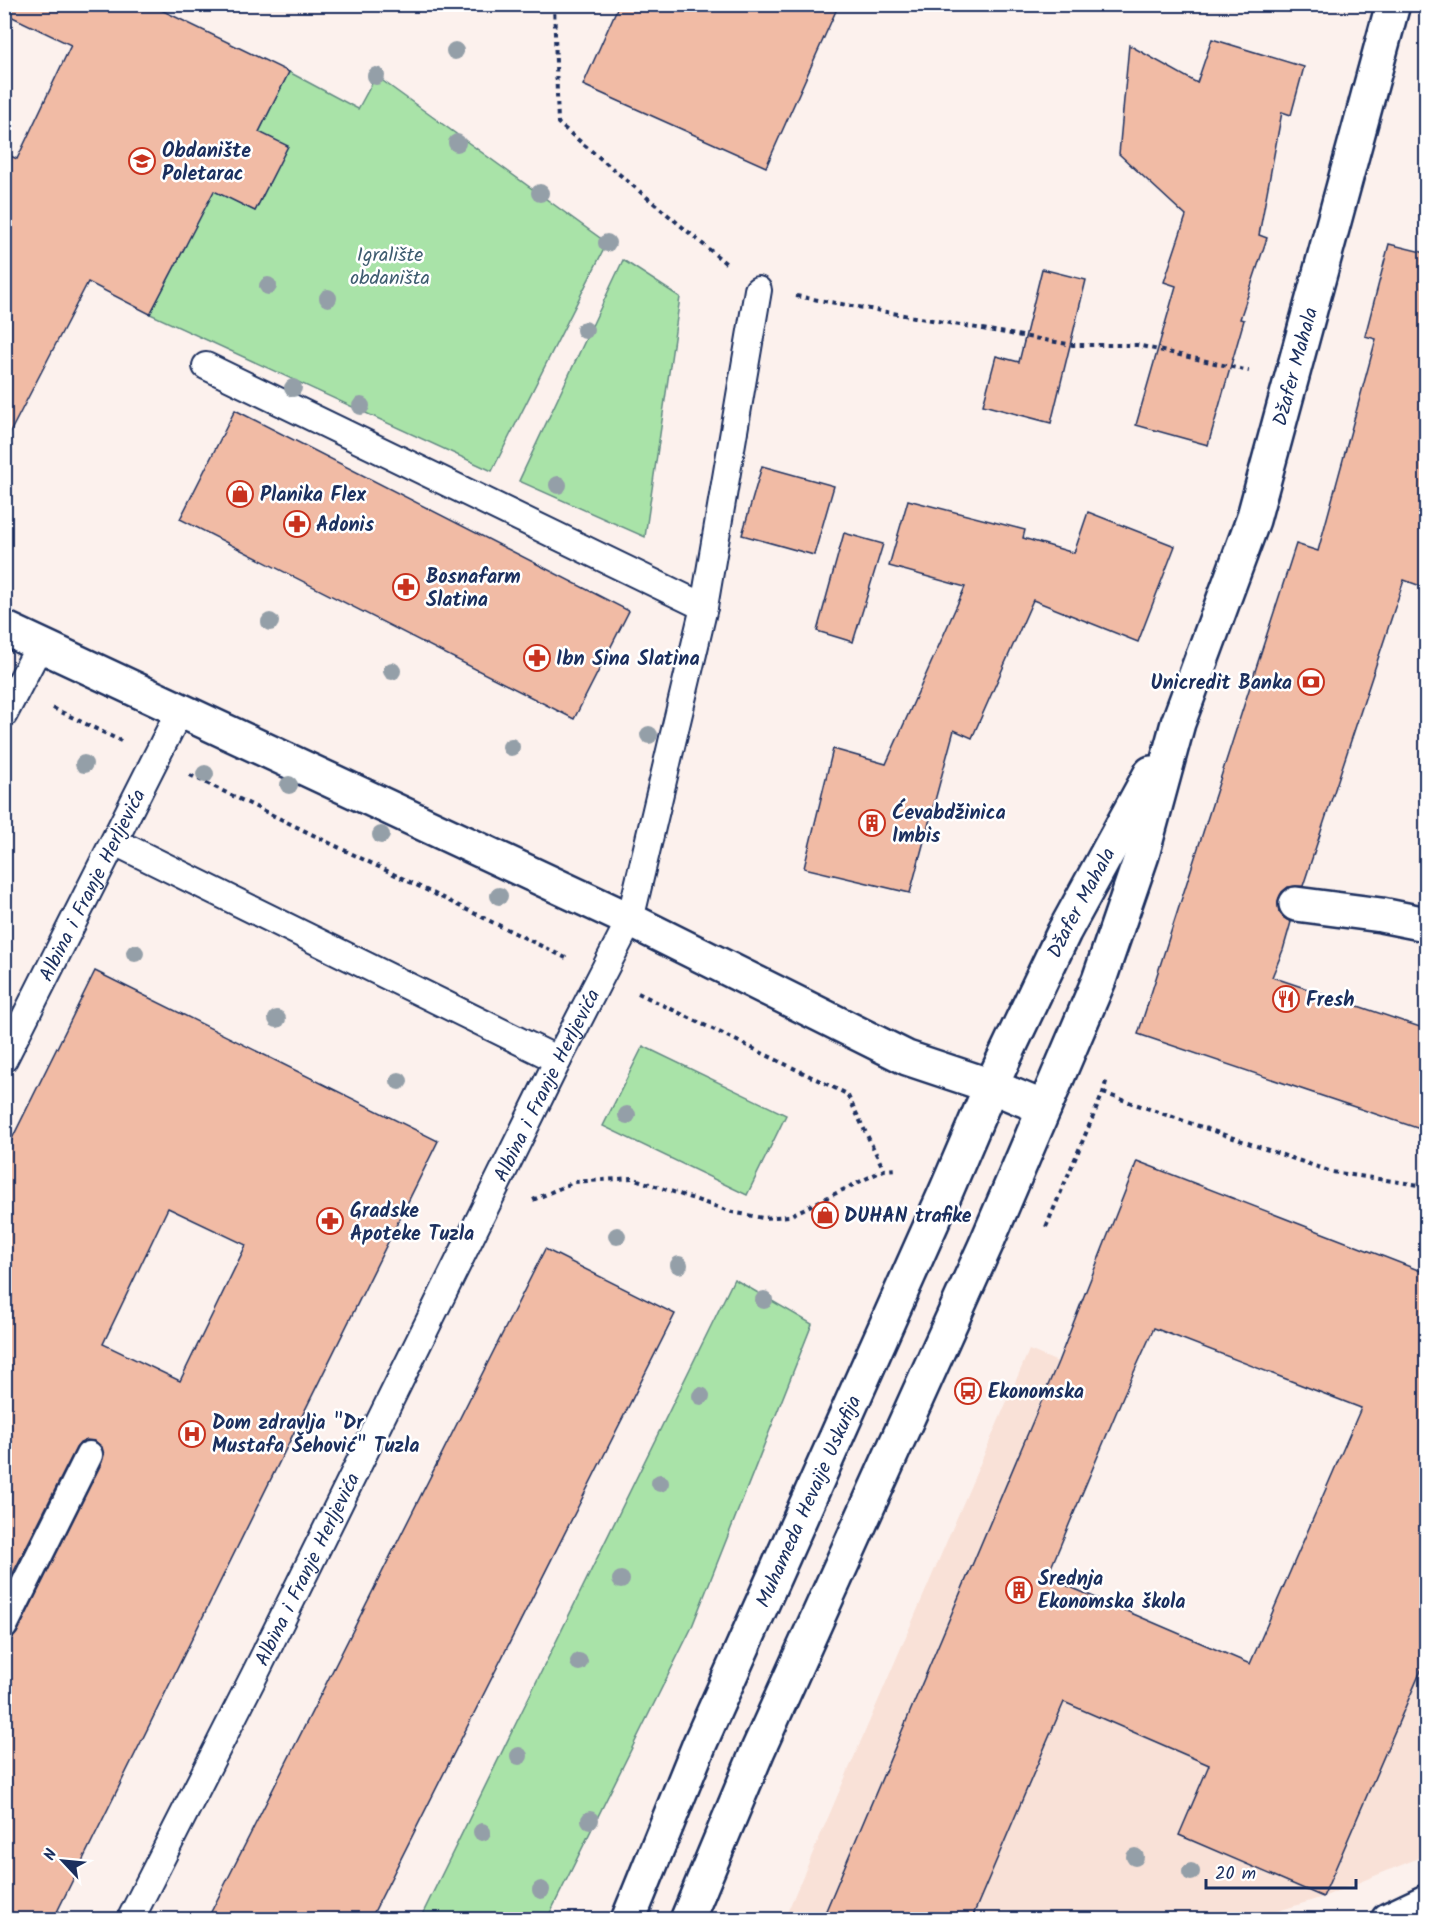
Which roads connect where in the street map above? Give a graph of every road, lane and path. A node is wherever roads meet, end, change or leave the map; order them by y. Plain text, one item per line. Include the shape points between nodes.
1 (554, 4) edge
2 (1393, 4) edge
3 (758, 290) junction
4 (206, 366) dead end
5 (1250, 371) dead end
6 (704, 607) junction
7 (4, 628) edge
8 (40, 645) junction
9 (17, 690) junction
10 (180, 710) junction
11 (4, 714) edge
12 (1178, 723) junction
13 (156, 758) junction
14 (115, 842) junction
15 (1296, 904) dead end
16 (630, 921) junction
17 (1426, 924) edge
18 (602, 976) junction
19 (4, 1059) edge
20 (558, 1060) junction
21 (991, 1086) junction
22 (1044, 1108) junction
23 (897, 1169) dead end
24 (884, 1170) junction
25 (1426, 1186) edge
26 (530, 1202) dead end
27 (1046, 1227) dead end
28 (89, 1455) dead end
29 (4, 1626) edge
30 (1426, 1902) edge
31 (130, 1920) edge
32 (628, 1920) edge
33 (687, 1920) edge
34 (1388, 1920) edge

1 - 3 path via 558,123
2 - 12 main road, Džafer Mahala via 1253,520
3 - 5 path via 1073,345 1137,345
3 - 6 lane, Albina i Franje Herljevića
4 - 6 lane
6 - 16 lane, Albina i Franje Herljevića
7 - 8 main road
8 - 9 lane
8 - 10 main road
9 - 11 lane
9 - 13 path
10 - 13 lane, Albina i Franje Herljevića
10 - 16 main road
12 - 21 main road, Džafer Mahala via 1064,932
12 - 22 main road, Džafer Mahala via 1142,855 1099,980
13 - 14 lane, Albina i Franje Herljevića
13 - 18 path
14 - 19 lane, Albina i Franje Herljevića
14 - 20 lane
15 - 17 main road
16 - 18 lane, Albina i Franje Herljevića
16 - 21 main road via 907,1058
18 - 20 lane, Albina i Franje Herljevića
18 - 24 path via 847,1094
20 - 31 lane, Albina i Franje Herljevića
21 - 22 main road
21 - 32 main road, Muhameda Hevaije Uskufija via 700,1743
22 - 33 main road via 758,1750
23 - 24 path
24 - 26 path via 789,1216 763,1218 732,1212 632,1178 574,1182
25 - 27 path via 1332,1172 1103,1093
28 - 29 lane
30 - 34 main road

